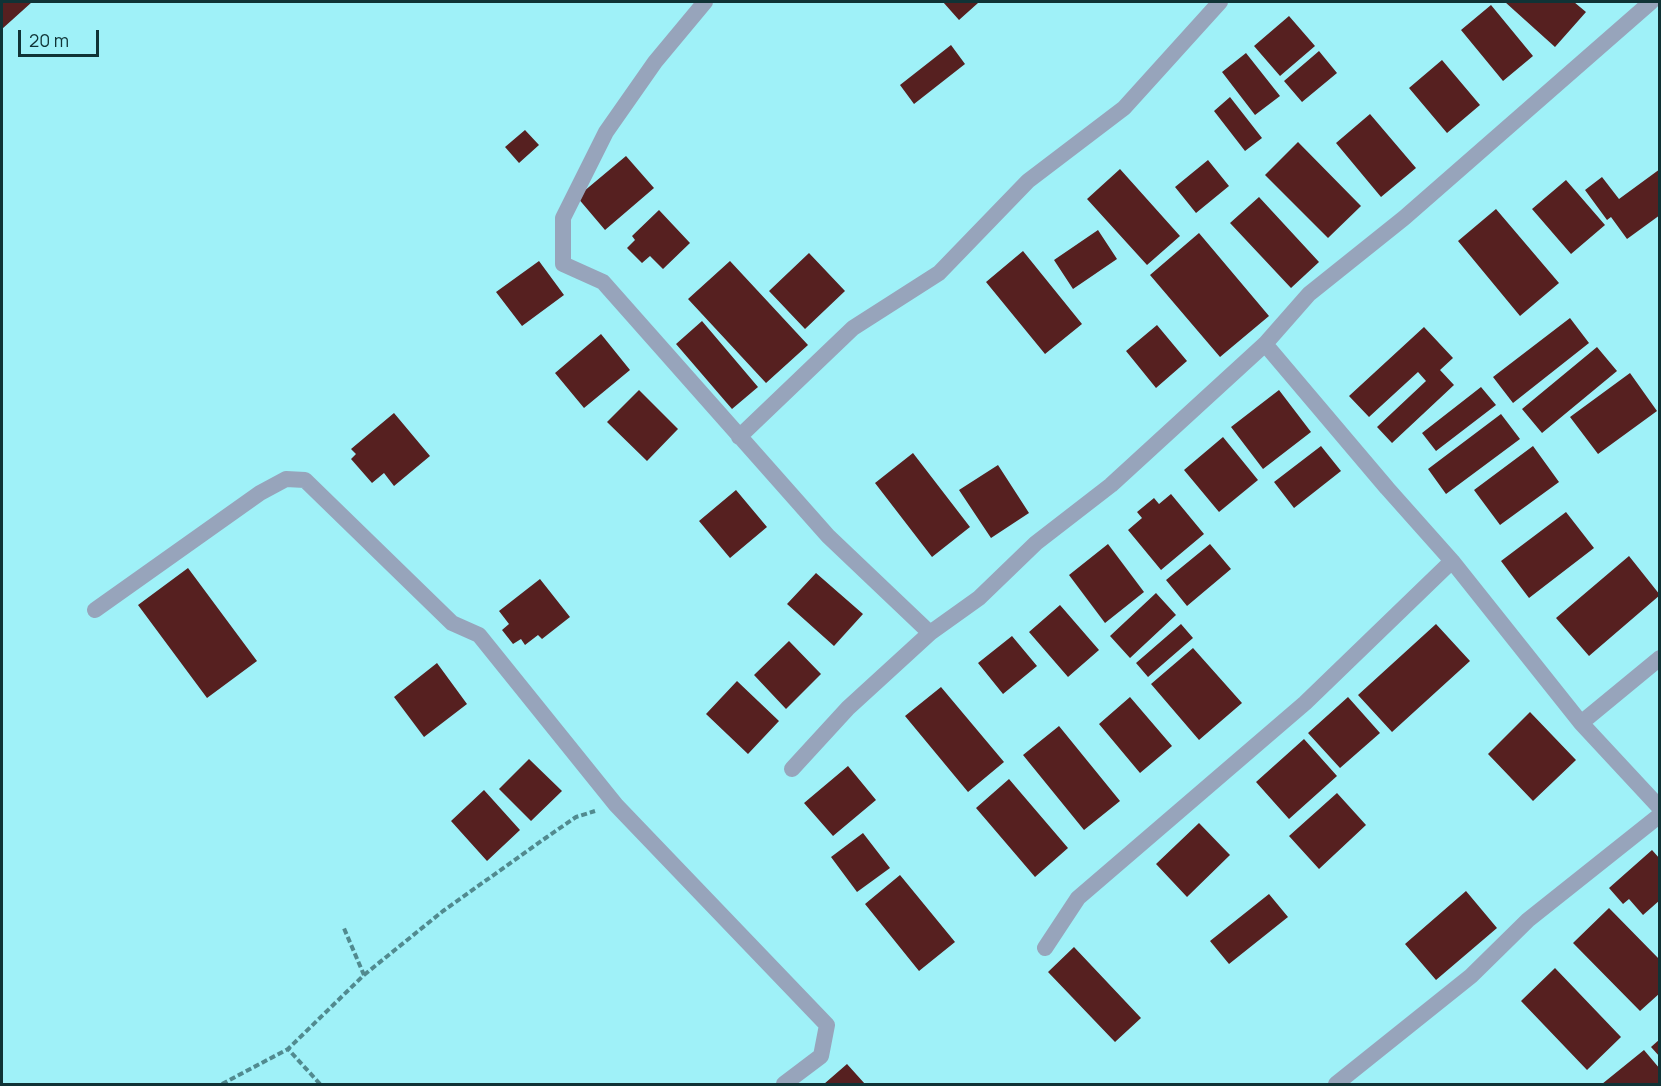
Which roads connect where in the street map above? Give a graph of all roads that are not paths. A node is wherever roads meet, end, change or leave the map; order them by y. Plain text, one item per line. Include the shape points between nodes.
1 (705, 2) edge
2 (1220, 2) edge
3 (1651, 2) edge
4 (1265, 344) junction
5 (739, 437) junction
6 (1452, 561) junction
7 (95, 610) dead end
8 (930, 633) junction
9 (1659, 658) edge
10 (1581, 723) junction
11 (792, 769) dead end
12 (1659, 808) edge
13 (1659, 815) edge
14 (1045, 948) dead end
15 (784, 1084) edge
16 (1336, 1084) edge

1 - 5 street via 606,132 563,218 563,264 603,282
2 - 5 street via 1124,108 1028,181 939,273 854,328
3 - 4 street via 1404,218 1309,294
4 - 6 street
4 - 8 street via 1111,485 1036,543 979,598
5 - 8 street via 828,536
6 - 10 street
6 - 14 street via 1305,703 1078,898
7 - 15 street via 260,493 286,479 305,480 452,623 479,635 616,805 827,1026 822,1056
8 - 11 street via 848,708
9 - 10 street
10 - 12 street
13 - 16 street via 1528,920 1471,976

